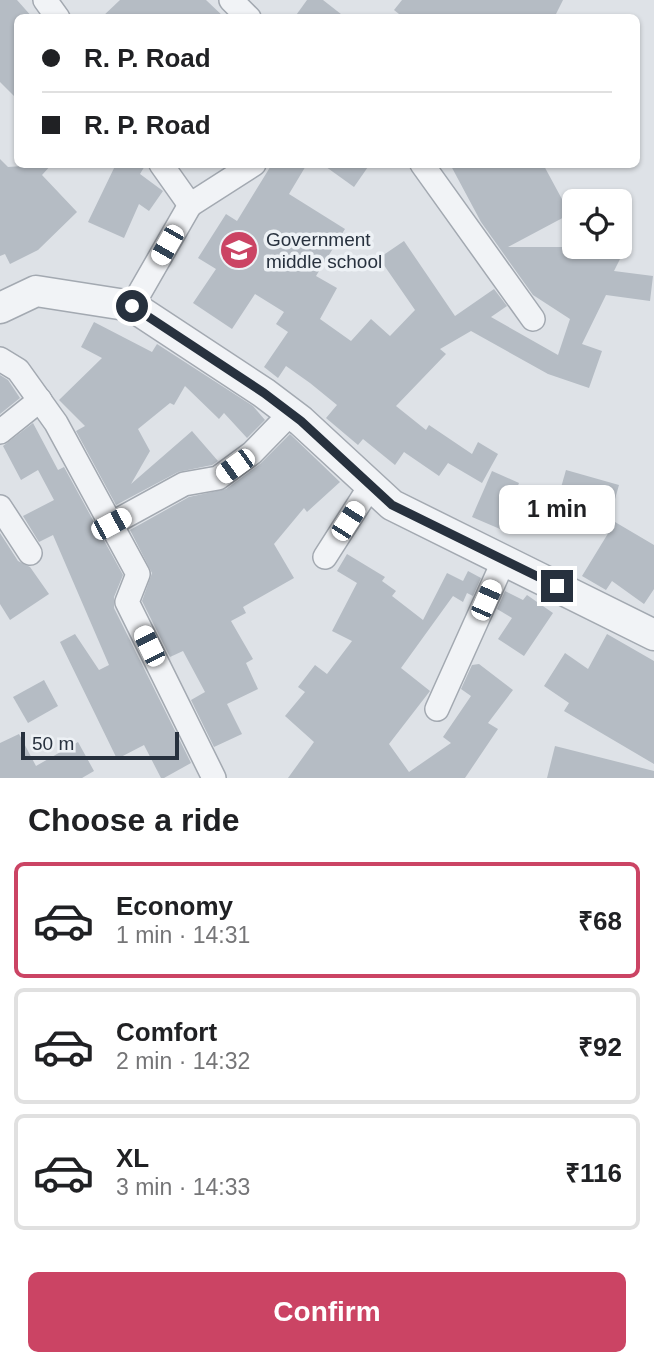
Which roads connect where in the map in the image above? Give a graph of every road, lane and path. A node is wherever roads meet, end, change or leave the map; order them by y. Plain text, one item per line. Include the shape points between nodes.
1 (230, 0) edge
2 (245, 14) edge
3 (164, 168) edge
4 (248, 168) edge
5 (425, 168) edge
6 (190, 205) junction
7 (132, 306) junction
8 (0, 308) edge
9 (533, 319) dead end
10 (0, 359) edge
11 (40, 400) junction
12 (292, 414) junction
13 (0, 432) edge
14 (371, 485) junction
15 (0, 507) edge
16 (111, 524) junction
17 (30, 553) dead end
18 (325, 557) dead end
19 (504, 560) junction
20 (654, 635) edge
21 (437, 709) dead end
22 (214, 778) edge

1 - 2 street
3 - 6 street
4 - 6 street
5 - 9 street
6 - 7 street
7 - 8 street via 36,291
7 - 12 street
10 - 11 street via 18,370
11 - 13 street
11 - 16 street
12 - 14 street
12 - 16 street via 253,453 218,478 184,484
14 - 18 street
14 - 19 street via 392,505
15 - 17 street
16 - 22 street via 138,574 127,602
19 - 20 street
19 - 21 street

